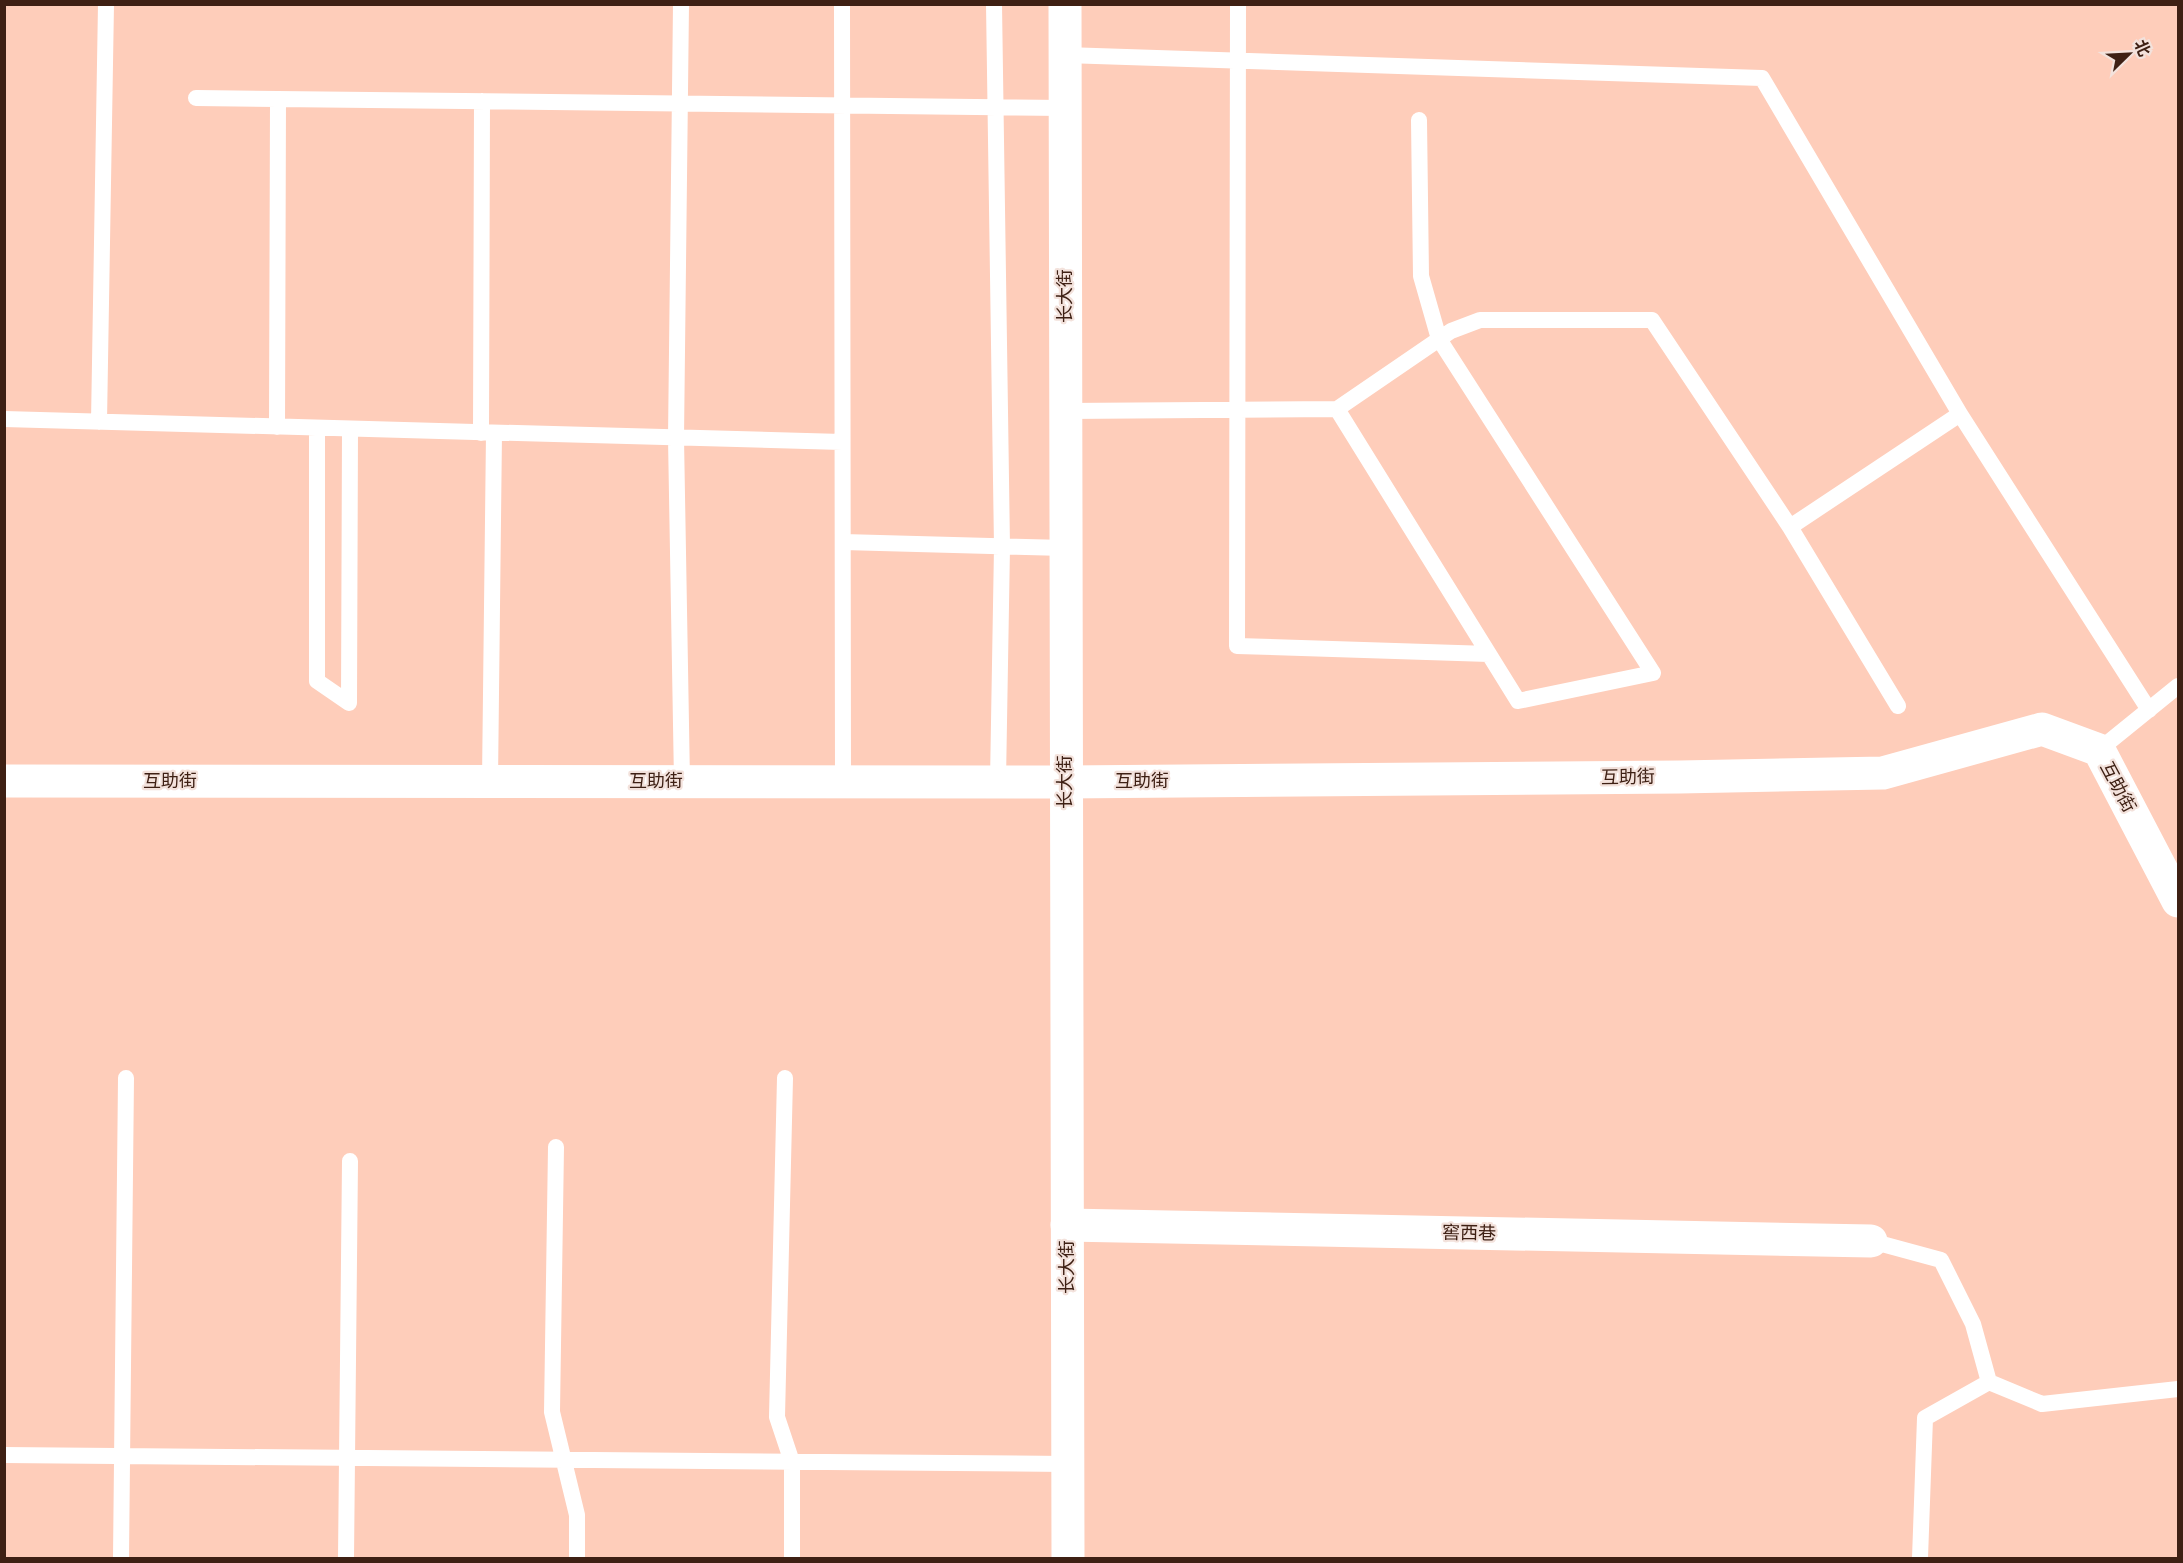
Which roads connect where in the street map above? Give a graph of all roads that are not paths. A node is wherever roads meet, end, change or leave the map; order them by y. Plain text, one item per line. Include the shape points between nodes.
1 (106, 4) edge
2 (681, 4) edge
3 (842, 4) edge
4 (994, 4) edge
5 (1065, 4) edge
6 (1238, 4) edge
7 (1065, 55) junction
8 (1239, 61) junction
9 (196, 98) dead end
10 (278, 99) junction
11 (482, 101) junction
12 (680, 103) junction
13 (841, 105) junction
14 (1064, 108) junction
15 (995, 109) junction
16 (1419, 120) dead end
17 (1439, 339) junction
18 (1337, 409) junction
19 (1239, 410) junction
20 (1065, 411) junction
21 (1960, 414) junction
22 (4, 419) edge
23 (99, 422) junction
24 (277, 427) junction
25 (317, 428) junction
26 (350, 429) junction
27 (488, 433) junction
28 (676, 438) junction
29 (842, 442) junction
30 (1790, 527) junction
31 (843, 542) junction
32 (1002, 547) junction
33 (1065, 548) junction
34 (1490, 654) junction
35 (2178, 686) edge
36 (1898, 706) dead end
37 (2149, 710) junction
38 (2099, 750) junction
39 (4, 781) edge
40 (490, 781) junction
41 (682, 781) junction
42 (843, 781) junction
43 (998, 782) junction
44 (1065, 782) junction
45 (2178, 901) edge
46 (126, 1078) dead end
47 (785, 1078) dead end
48 (556, 1147) dead end
49 (350, 1161) dead end
50 (1067, 1225) junction
51 (1871, 1241) joint
52 (1989, 1382) junction
53 (2178, 1389) edge
54 (4, 1455) edge
55 (122, 1456) junction
56 (347, 1458) junction
57 (564, 1460) junction
58 (792, 1462) junction
59 (1068, 1464) junction
60 (122, 1558) edge
61 (346, 1558) edge
62 (577, 1558) edge
63 (792, 1558) edge
64 (1068, 1558) edge
65 (1920, 1558) edge

1 - 23 lane
2 - 12 lane
3 - 13 lane
4 - 15 lane
5 - 7 street, 长大街
6 - 8 lane
7 - 8 lane
7 - 14 street, 长大街
8 - 19 lane
8 - 21 lane via 1762,78
9 - 10 lane
10 - 11 lane
10 - 24 lane
11 - 12 lane
11 - 27 lane
12 - 13 lane
12 - 28 lane
13 - 15 lane
13 - 29 lane
14 - 15 lane
14 - 20 street, 长大街
15 - 32 lane
16 - 17 lane via 1421,276
17 - 18 lane
17 - 30 lane via 1480,320 1652,320
17 - 34 lane via 1653,673 1518,701
18 - 19 lane
18 - 34 lane
19 - 20 lane
19 - 34 lane via 1237,646
20 - 33 street, 长大街
21 - 30 lane
21 - 37 lane
22 - 23 lane
23 - 24 lane
24 - 25 lane
25 - 26 lane
25 - 26 lane via 317,681 349,702
26 - 27 lane
27 - 28 lane
27 - 40 lane
28 - 29 lane
28 - 41 lane
29 - 31 lane
30 - 36 lane
31 - 32 lane
31 - 42 lane
32 - 33 lane
32 - 43 lane
33 - 44 street, 长大街
35 - 37 lane
37 - 38 lane
38 - 44 street, 互助街 via 2042,729 1883,772
38 - 45 street, 互助街
39 - 40 street, 互助街
40 - 41 street, 互助街
41 - 42 street, 互助街
42 - 43 street, 互助街
43 - 44 street, 互助街
44 - 50 street, 长大街
46 - 55 lane
47 - 58 lane via 777,1417
48 - 57 lane via 552,1412
49 - 56 lane
50 - 51 street, 窖西巷
50 - 59 street, 长大街
51 - 52 lane via 1941,1260 1973,1324
52 - 53 lane via 2042,1404
52 - 65 lane via 1925,1418
54 - 55 lane
55 - 56 lane
55 - 60 lane
56 - 57 lane
56 - 61 lane
57 - 58 lane
57 - 62 lane via 577,1515
58 - 59 lane
58 - 63 lane
59 - 64 street, 长大街

